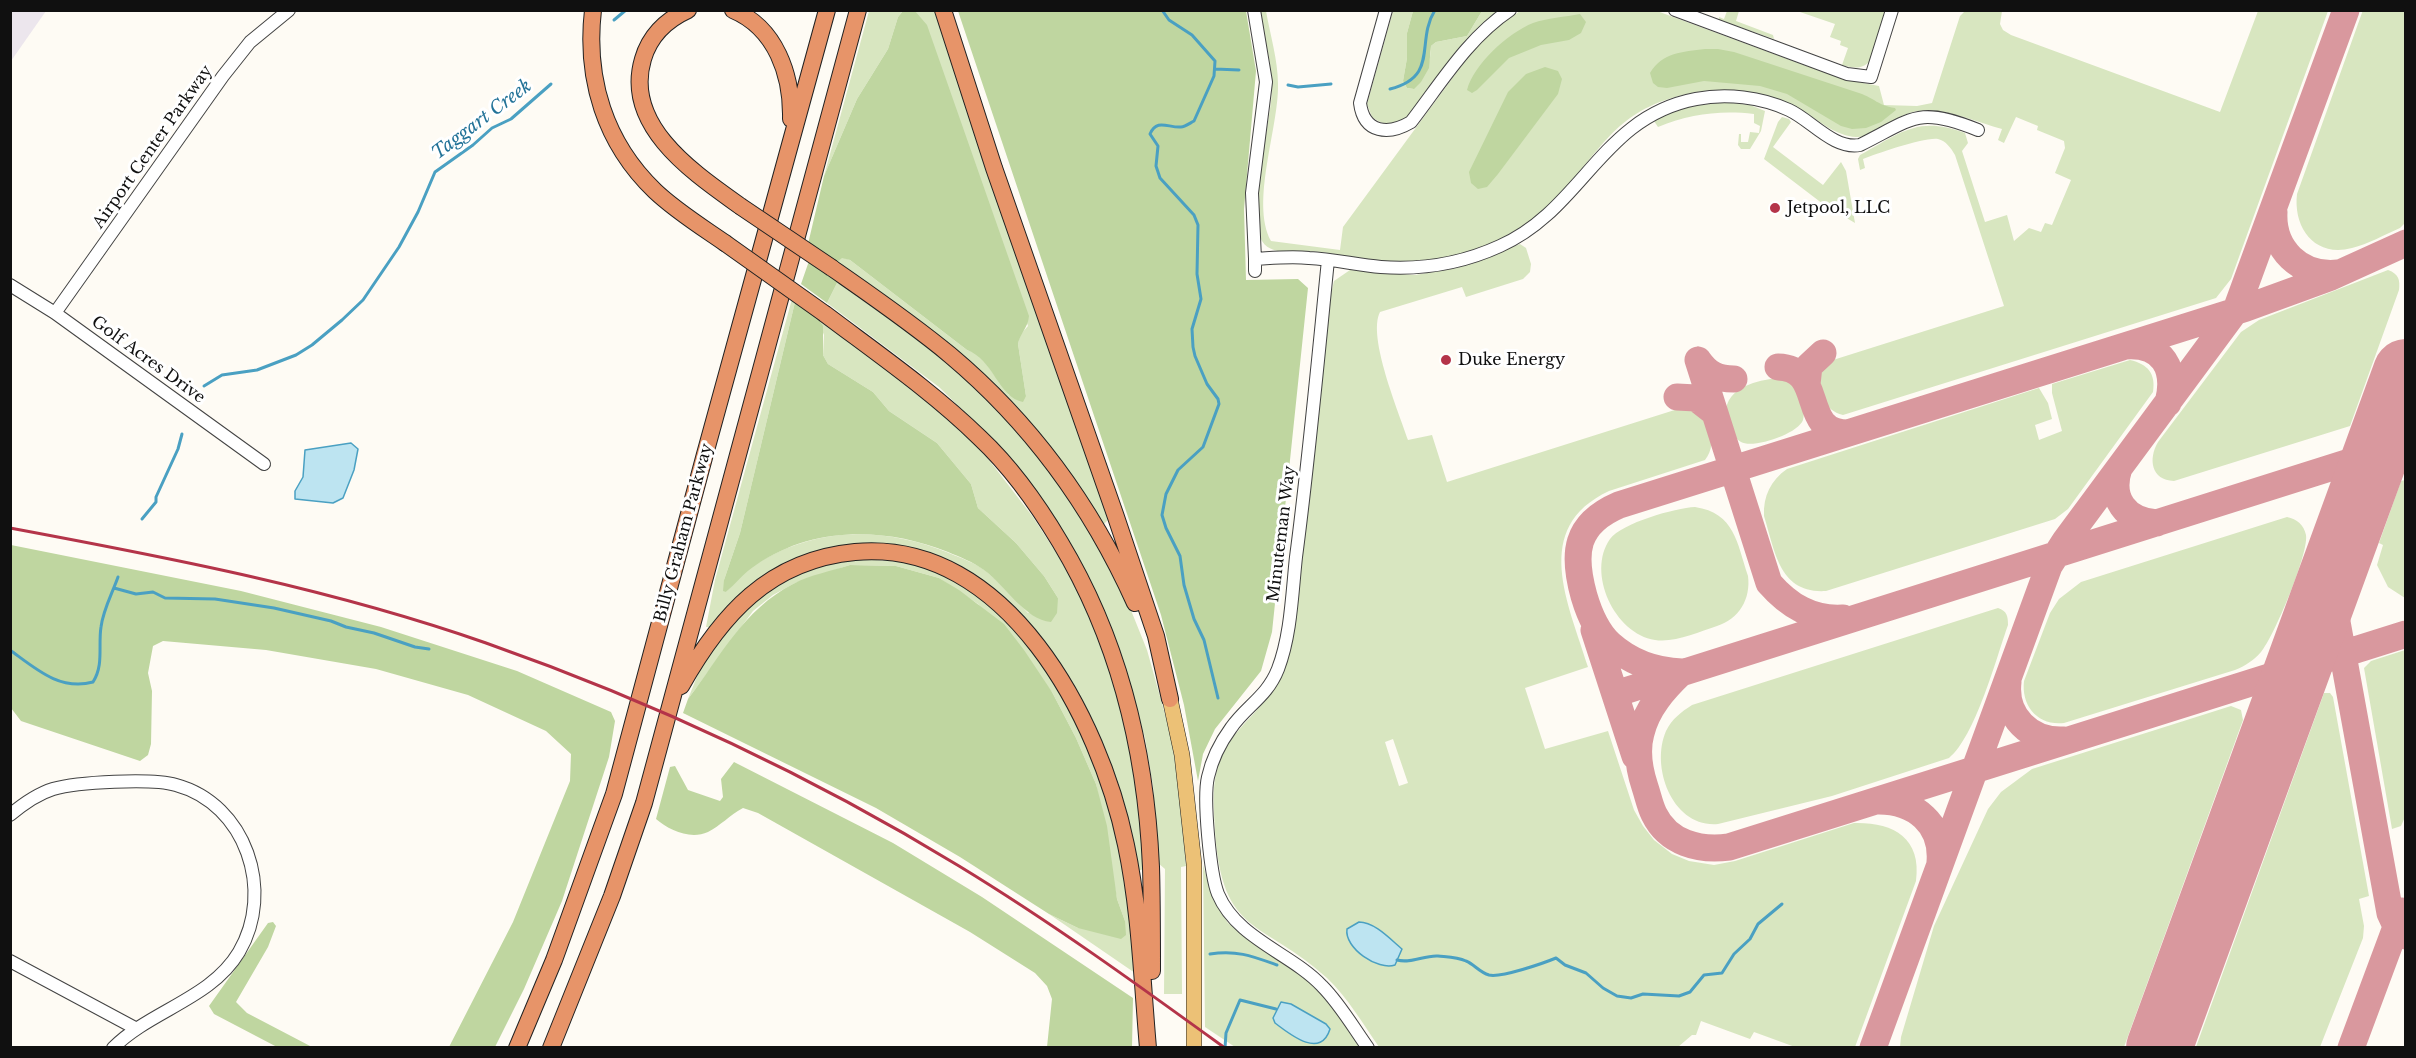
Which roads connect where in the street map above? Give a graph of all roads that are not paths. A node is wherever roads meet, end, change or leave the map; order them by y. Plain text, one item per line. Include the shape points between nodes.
1 (289, 10) edge
2 (592, 10) edge
3 (688, 10) edge
4 (733, 10) edge
5 (827, 10) edge
6 (858, 10) edge
7 (942, 10) edge
8 (1254, 10) edge
9 (1386, 10) edge
10 (1510, 10) edge
11 (1675, 10) edge
12 (1892, 10) edge
13 (1978, 130) dead end
14 (790, 145) junction
15 (1328, 260) junction
16 (10, 285) edge
17 (55, 313) junction
18 (264, 464) dead end
19 (1170, 699) junction
20 (669, 708) junction
21 (10, 815) edge
22 (10, 961) edge
23 (135, 1028) junction
24 (113, 1047) edge
25 (517, 1047) edge
26 (551, 1047) edge
27 (1148, 1047) edge
28 (1152, 1047) edge
29 (1194, 1047) edge
30 (1368, 1047) edge

1 - 17 street, Airport Center Parkway via 250,42 223,76
2 - 28 highway, bridge via 593,80 603,115 640,175 655,191 937,398 982,440 1050,526 1091,600 1120,678 1141,772 1151,866
3 - 19 highway, bridge via 664,24 649,45 641,66 642,95 661,138 697,174 950,355 1003,404 1048,455 1107,545 1139,613
4 - 14 highway via 765,32 782,60 791,98
5 - 14 highway, Billy Graham Parkway
6 - 20 highway, Billy Graham Parkway
7 - 19 highway via 1156,636
8 - 15 street via 1266,82 1252,193 1255,265 1309,258
9 - 10 street via 1360,103 1366,123 1386,130 1411,122 1473,42
11 - 12 street via 1847,74 1871,77
13 - 15 street via 1936,116 1921,117 1853,146 1776,104 1734,96 1697,99 1663,109 1633,126 1612,143 1548,215 1499,246 1449,263 1418,267
14 - 25 highway, Billy Graham Parkway via 614,794 555,960
15 - 30 street, Minuteman Way via 1306,486 1285,642 1272,683 1232,726 1216,750 1208,779 1210,861 1218,894 1227,908 1250,932 1322,985
16 - 17 street, Golf Acres Drive
17 - 18 street, Golf Acres Drive
19 - 29 main road via 1182,755 1194,864
20 - 26 highway, Billy Graham Parkway via 644,803 612,896
20 - 27 highway via 710,637 730,614 765,583 797,566 840,553 896,552 951,569 983,589 1013,617 1059,678 1108,779 1126,846 1138,919
21 - 23 street via 55,789 161,782 176,784 203,798 240,835 252,865 255,901 253,920 239,952 200,991
22 - 23 street
23 - 24 street

